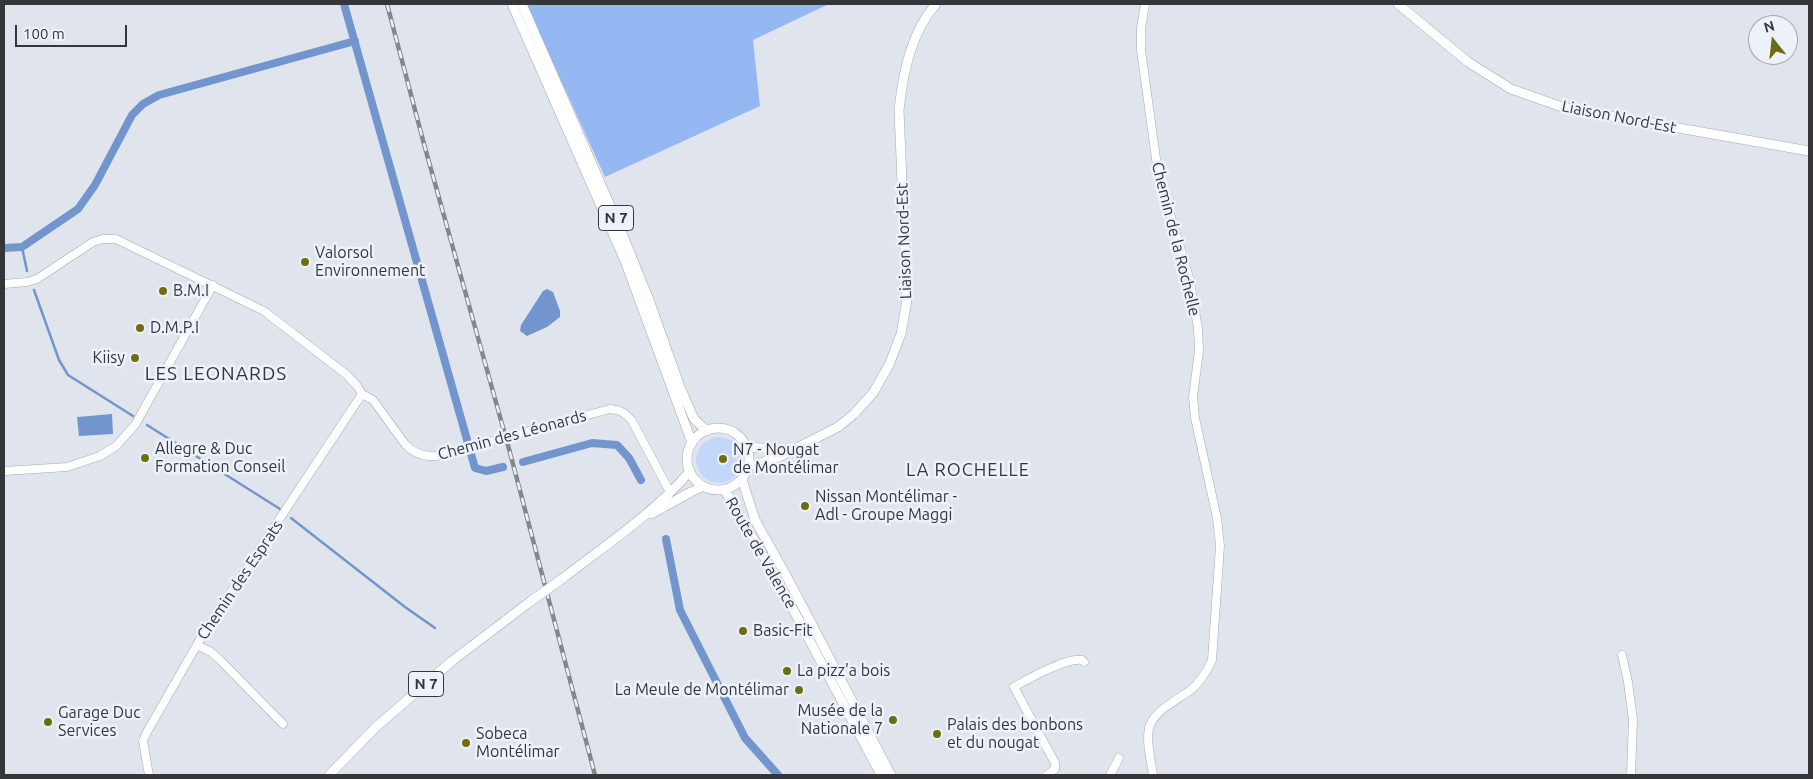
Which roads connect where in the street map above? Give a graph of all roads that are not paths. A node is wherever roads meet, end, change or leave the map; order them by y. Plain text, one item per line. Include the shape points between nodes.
1 (512, 4) edge
2 (522, 4) edge
3 (936, 4) edge
4 (1145, 4) edge
5 (1398, 4) edge
6 (1809, 151) edge
7 (4, 284) edge
8 (213, 285) junction
9 (362, 394) junction
10 (707, 430) junction
11 (692, 442) junction
12 (747, 447) junction
13 (794, 450) junction
14 (748, 467) junction
15 (4, 471) edge
16 (690, 471) junction
17 (742, 479) junction
18 (704, 486) junction
19 (724, 490) junction
20 (670, 492) junction
21 (627, 528) junction
22 (197, 646) junction
23 (1622, 655) dead end
24 (1084, 662) dead end
25 (284, 724) dead end
26 (1120, 758) dead end
27 (1110, 774) edge
28 (149, 775) edge
29 (329, 775) edge
30 (881, 775) edge
31 (891, 775) edge
32 (1047, 775) edge
33 (1153, 775) edge
34 (1631, 775) edge

1 - 11 main road, N 7 via 625,261
2 - 10 main road, N 7 via 619,226 680,387 694,419
3 - 13 main road, Liaison Nord-Est via 914,39 902,79 899,110 907,300 901,334 890,365 873,393 854,414 838,427
4 - 33 street, Chemin de la Rochelle via 1140,28 1141,50 1156,163 1190,282 1198,329 1194,412 1220,546 1212,660 1205,675 1193,688 1162,710 1150,726 1148,742
5 - 6 main road, Liaison Nord-Est via 1468,62 1511,89 1565,108
7 - 8 street, Chemin des Léonards via 37,279 93,242 116,239
8 - 9 street, Chemin des Léonards via 264,311 347,375
8 - 15 street via 135,425 116,446 100,456 68,467
9 - 20 street, Chemin des Léonards via 373,400 410,450 428,457 610,409 619,410 632,421
9 - 22 street, Chemin des Esprats
10 - 11 main road
10 - 12 main road via 730,431
11 - 16 main road via 688,455
12 - 13 main road
12 - 14 main road
13 - 14 main road, Liaison Nord-Est
14 - 17 main road
16 - 18 main road
16 - 20 main road, N 7
17 - 19 main road
17 - 31 main road, Route de Valence via 755,520
18 - 19 main road
18 - 21 main road, N 7
19 - 30 main road, Route de Valence via 777,579
20 - 21 main road, N 7
21 - 29 main road, N 7, bridge via 452,661 376,727
22 - 25 street via 211,652
22 - 28 street, Chemin des Esprats via 143,741
23 - 34 street via 1633,720
24 - 32 street via 1076,659 1014,687 1055,763 1055,769
26 - 27 street

